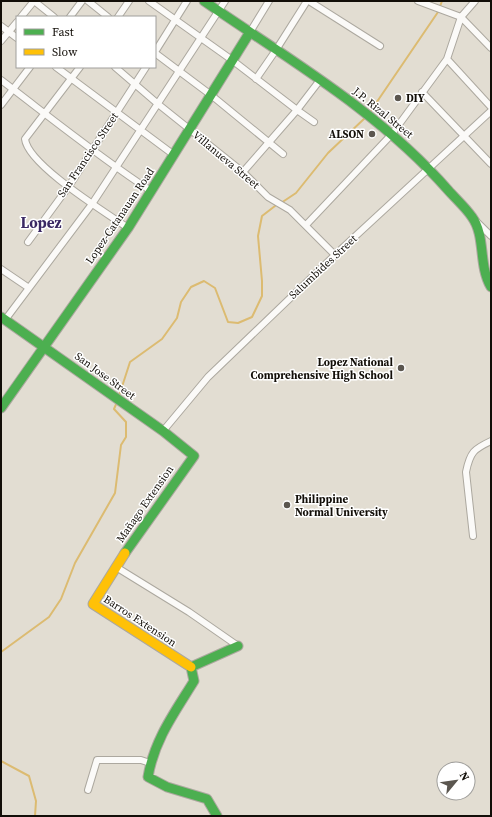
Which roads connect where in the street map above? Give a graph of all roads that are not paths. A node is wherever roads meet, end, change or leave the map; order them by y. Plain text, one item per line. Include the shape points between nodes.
1 (34, 1) edge
2 (82, 1) edge
3 (88, 1) edge
4 (129, 1) edge
5 (149, 1) edge
6 (187, 1) edge
7 (204, 1) edge
8 (225, 1) edge
9 (269, 1) edge
10 (308, 1) edge
11 (418, 1) edge
12 (475, 1) edge
13 (218, 11) junction
14 (22, 16) edge
15 (53, 16) edge
16 (71, 16) edge
17 (107, 16) edge
18 (119, 16) edge
19 (461, 17) junction
20 (175, 20) junction
21 (16, 23) edge
22 (1, 26) edge
23 (8, 32) junction
24 (250, 32) junction
25 (16, 37) edge
26 (200, 38) junction
27 (1, 41) edge
28 (380, 46) dead end
29 (491, 48) edge
30 (156, 50) edge
31 (276, 50) junction
32 (156, 53) edge
33 (447, 59) junction
34 (232, 60) junction
35 (29, 68) edge
36 (57, 68) edge
37 (79, 68) edge
38 (116, 68) edge
39 (145, 68) edge
40 (178, 70) junction
41 (71, 78) junction
42 (1, 80) edge
43 (256, 80) junction
44 (320, 80) junction
45 (135, 85) junction
46 (13, 89) junction
47 (422, 92) junction
48 (211, 95) junction
49 (158, 104) junction
50 (1, 105) edge
51 (491, 107) edge
52 (297, 110) junction
53 (491, 111) edge
54 (117, 113) junction
55 (44, 115) junction
56 (314, 122) dead end
57 (190, 130) junction
58 (140, 131) junction
59 (392, 134) junction
60 (465, 136) junction
61 (270, 143) junction
62 (92, 150) junction
63 (283, 154) dead end
64 (174, 155) junction
65 (491, 164) edge
66 (116, 168) junction
67 (430, 169) junction
68 (243, 172) junction
69 (69, 186) junction
70 (151, 191) junction
71 (92, 204) junction
72 (473, 218) junction
73 (306, 225) junction
74 (128, 228) junction
75 (491, 236) edge
76 (28, 242) dead end
77 (335, 255) junction
78 (1, 269) edge
79 (491, 287) edge
80 (29, 288) junction
81 (3, 318) edge
82 (45, 346) junction
83 (1, 408) edge
84 (163, 431) junction
85 (491, 441) edge
86 (194, 456) joint
87 (473, 536) dead end
88 (116, 567) junction
89 (238, 646) joint
90 (192, 667) junction
91 (150, 763) junction
92 (88, 790) dead end
93 (218, 816) edge

1 - 14 street
1 - 15 street
2 - 16 street
3 - 17 street
4 - 18 street
5 - 20 street
6 - 20 street
7 - 13 main road, J.P. Rizal Street
8 - 13 street
9 - 24 street
10 - 28 street
10 - 31 street
11 - 19 street
12 - 19 street
13 - 24 main road, J.P. Rizal Street
13 - 26 street
19 - 29 street
19 - 33 street
20 - 26 street
20 - 30 street
21 - 23 street
22 - 23 street
23 - 25 street
23 - 27 street
24 - 31 main road, J.P. Rizal Street
24 - 34 main road, Lopez-Catanauan Road
26 - 34 street
26 - 40 street
31 - 43 street
31 - 44 main road, J.P. Rizal Street
32 - 40 street
33 - 47 street
33 - 51 street
34 - 43 street
34 - 48 main road, Lopez-Catanauan Road
35 - 46 street
36 - 41 street
37 - 41 street
38 - 45 street, Villanueva Street
39 - 45 street, San Francisco Street
40 - 48 street
40 - 49 street
41 - 54 street
41 - 55 street
42 - 46 street
43 - 52 street
44 - 52 street
44 - 59 main road, J.P. Rizal Street via 372,116
45 - 49 street, Villanueva Street
45 - 54 street, San Francisco Street
46 - 50 street
46 - 55 street
47 - 59 street
47 - 60 street
48 - 57 main road, Lopez-Catanauan Road
48 - 61 street
49 - 57 street, Villanueva Street
49 - 58 street
52 - 56 street
52 - 61 street
53 - 60 street, Salumbides Street
54 - 58 street
54 - 62 street, San Francisco Street
55 - 62 street
55 - 69 street via 25,139 26,146 38,161
57 - 64 main road, Lopez-Catanauan Road
57 - 68 street, Villanueva Street
58 - 64 street
58 - 66 street
59 - 67 main road, J.P. Rizal Street
59 - 73 street
60 - 65 street
60 - 67 street, Salumbides Street
61 - 63 street
61 - 68 street
62 - 66 street
62 - 69 street, San Francisco Street
64 - 70 main road, Lopez-Catanauan Road
66 - 70 street
66 - 71 street
67 - 72 main road, J.P. Rizal Street
67 - 77 street, Salumbides Street
68 - 73 street, Villanueva Street via 268,197 290,210
69 - 71 street
69 - 76 street, San Francisco Street
70 - 74 main road, Lopez-Catanauan Road
71 - 74 street
71 - 80 street
72 - 75 street
72 - 79 main road, J.P. Rizal Street via 481,239 482,270
73 - 77 street, Villanueva Street
74 - 82 main road, Lopez-Catanauan Road
77 - 84 street, Salumbides Street via 208,377
78 - 80 street
80 - 81 street
81 - 82 main road, San Jose Street
82 - 83 main road, Lopez-Catanauan Road
82 - 84 main road, San Jose Street via 102,390
84 - 86 main road, San Jose Street
85 - 87 street via 474,449 466,472
86 - 88 main road, Mañago Extension
88 - 89 street via 190,612
88 - 90 main road, Barros Extension via 93,604
89 - 90 main road
90 - 91 main road via 194,681 165,725
91 - 92 street via 141,760 97,760
91 - 93 main road via 148,777 167,787 206,799

